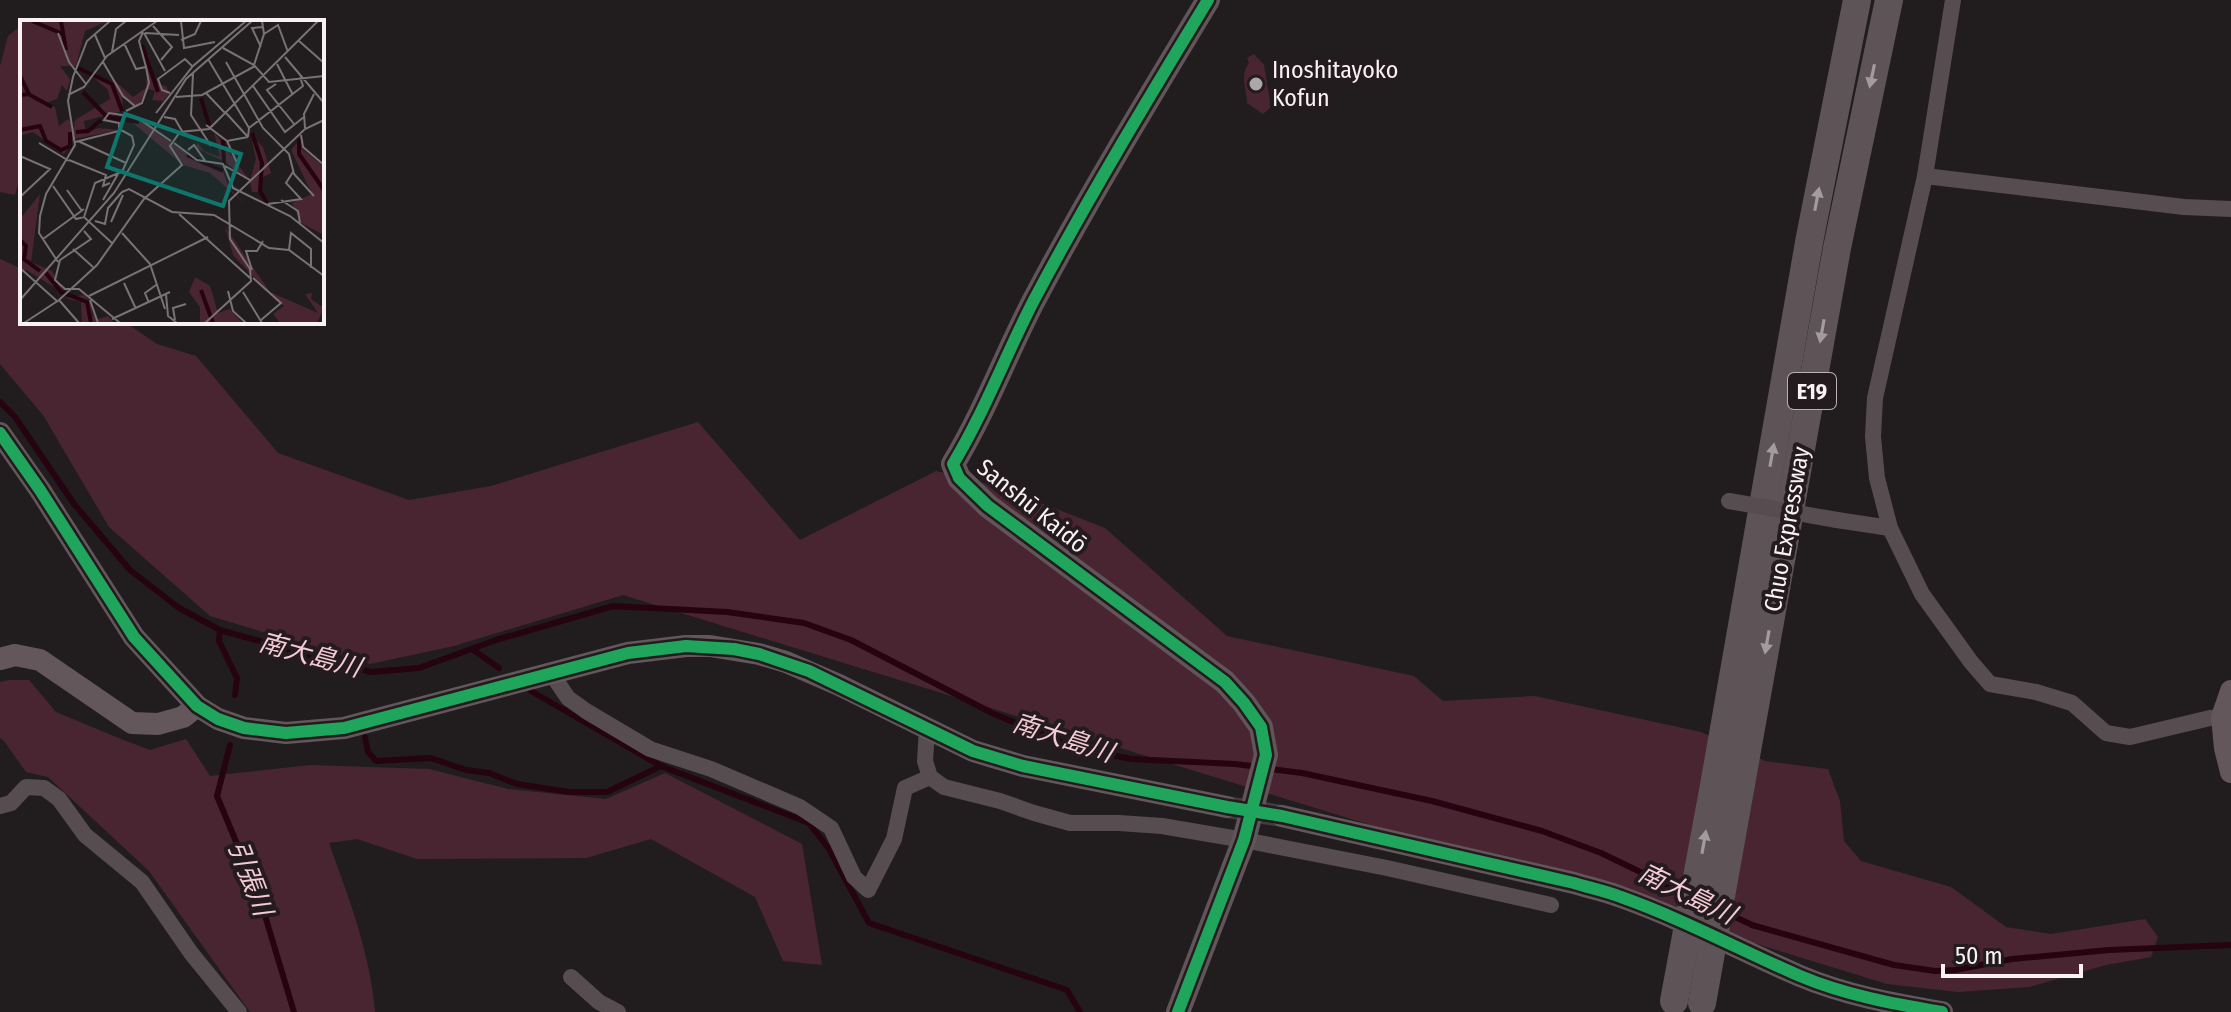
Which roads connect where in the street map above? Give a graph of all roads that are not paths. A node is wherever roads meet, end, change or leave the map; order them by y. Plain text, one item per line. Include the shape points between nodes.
1 (1208, 0) edge
2 (1857, 0) edge
3 (1889, 0) edge
4 (1953, 0) edge
5 (1925, 176) junction
6 (2231, 209) edge
7 (0, 433) edge
8 (1729, 501) dead end
9 (1890, 528) junction
10 (0, 659) edge
11 (551, 673) junction
12 (2231, 691) edge
13 (197, 706) junction
14 (2222, 717) junction
15 (927, 729) junction
16 (2231, 772) edge
17 (930, 777) junction
18 (1728, 782) junction
19 (0, 806) edge
20 (1227, 807) tunnel mouth
21 (1282, 816) tunnel mouth
22 (1244, 840) junction
23 (1551, 905) dead end
24 (571, 977) dead end
25 (1673, 1007) edge
26 (1701, 1008) edge
27 (239, 1012) edge
28 (618, 1012) edge
29 (1178, 1012) edge
30 (1942, 1012) edge

1 - 22 main road, Sanshū Kaidō via 1086,204 953,464 959,478 988,506 1225,682 1244,703 1261,727 1266,755
18 -> 2 highway, Chuo Expressway / E19 via 1810,237
3 -> 18 highway, Chuo Expressway / E19
4 - 5 street
5 - 6 street
5 - 9 street via 1875,398 1877,478
7 - 13 street via 134,637
8 - 9 street, bridge
9 - 14 street via 1922,594 1990,684 2072,703 2106,733 2130,737
10 - 13 street via 15,655 40,660 132,723 158,724 183,717
11 - 13 street via 370,723 317,732 244,728
11 - 15 street via 658,649 734,649 809,671
11 - 17 street via 568,698 650,749 800,807 831,828 854,877 868,890 894,839 905,788
12 - 14 street
14 - 16 street
15 - 17 street
15 - 20 street via 1023,766
17 - 22 street via 944,787 1070,823 1162,826
25 -> 18 highway, Chuo Expressway / E19, bridge
18 - 26 highway, Chuo Expressway / E19, bridge
19 - 27 street via 11,803 26,787 44,788 59,799 85,835 142,882
21 - 30 street via 1619,896 1843,991
22 - 23 street
22 - 29 main road, Sanshū Kaidō
24 - 28 street

